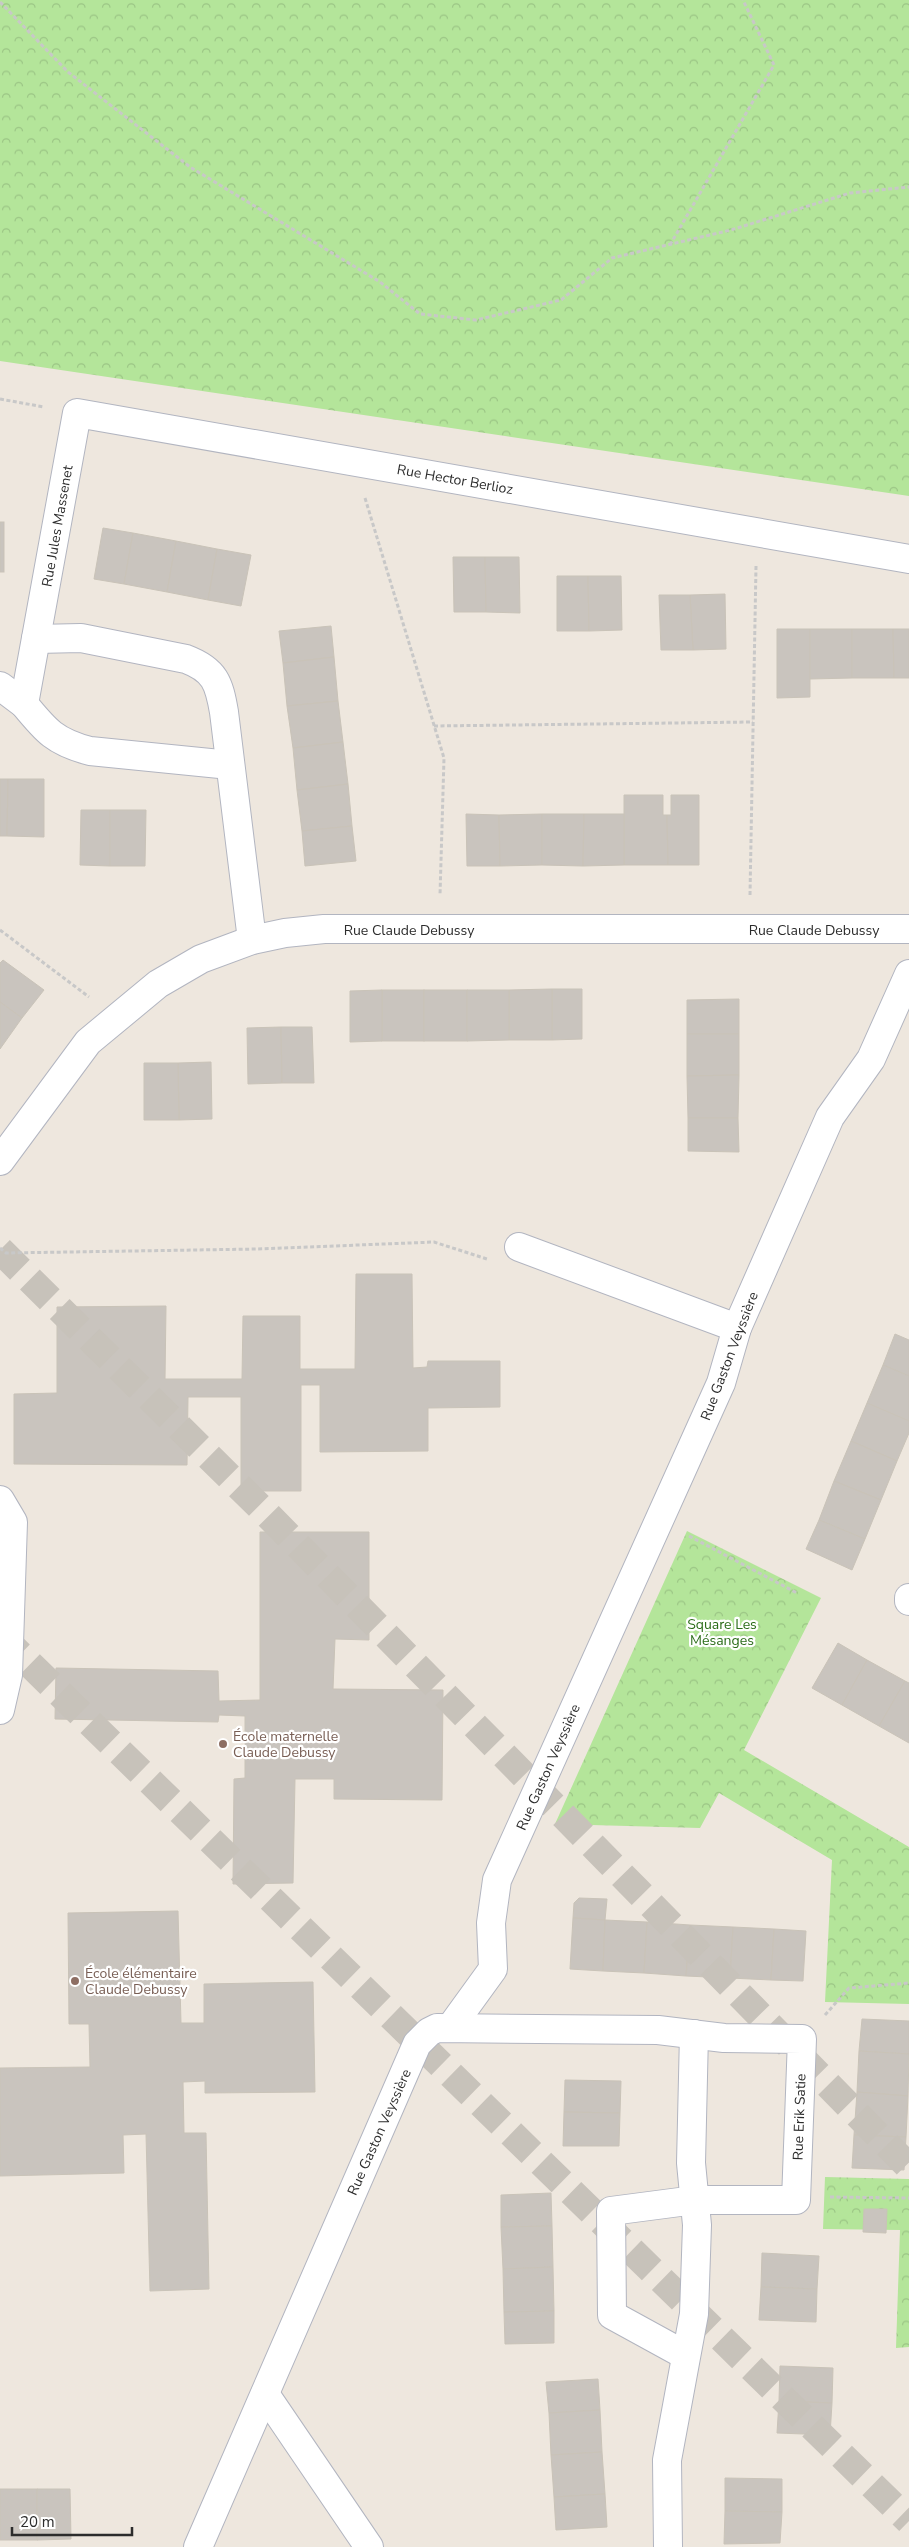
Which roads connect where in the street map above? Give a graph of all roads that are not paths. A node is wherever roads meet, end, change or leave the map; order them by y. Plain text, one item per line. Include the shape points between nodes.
1 (77, 412) joint
2 (909, 559) edge
3 (36, 640) junction
4 (0, 686) edge
5 (24, 704) junction
6 (230, 765) junction
7 (909, 929) edge
8 (252, 940) junction
9 (909, 974) edge
10 (0, 1161) edge
11 (519, 1247) road end
12 (737, 1328) junction
13 (0, 1500) edge
14 (0, 1710) edge
15 (451, 2027) junction
16 (694, 2034) junction
17 (695, 2200) junction
18 (685, 2355) junction
19 (265, 2394) junction
20 (198, 2547) edge
21 (369, 2547) edge
22 (668, 2547) edge

1 - 2 street, Rue Hector Berlioz
1 - 3 street, Rue Jules Massenet
3 - 5 street, Rue Jules Massenet
3 - 6 street via 81,638 200,664 213,674 220,692
4 - 5 street
5 - 6 street via 47,732 72,746 90,751
6 - 8 street
7 - 8 street, Rue Claude Debussy via 324,929
8 - 10 street, Rue Claude Debussy via 201,959 158,984 88,1042
9 - 12 street, Rue Gaston Veyssière via 871,1059 830,1117
11 - 12 street
12 - 15 street, Rue Gaston Veyssière via 721,1383 497,1880 491,1923 493,1969
13 - 14 street via 13,1522 8,1675
15 - 16 street via 658,2030
15 - 19 street, Rue Gaston Veyssière via 429,2032 418,2044
16 - 17 street via 691,2163
16 - 17 street, Rue Erik Satie via 724,2038 802,2039 796,2200
17 - 18 street via 694,2314
17 - 18 street, Rue Erik Satie via 611,2210 612,2315
18 - 22 street via 668,2460
19 - 20 street, Rue Gaston Veyssière
19 - 21 street

